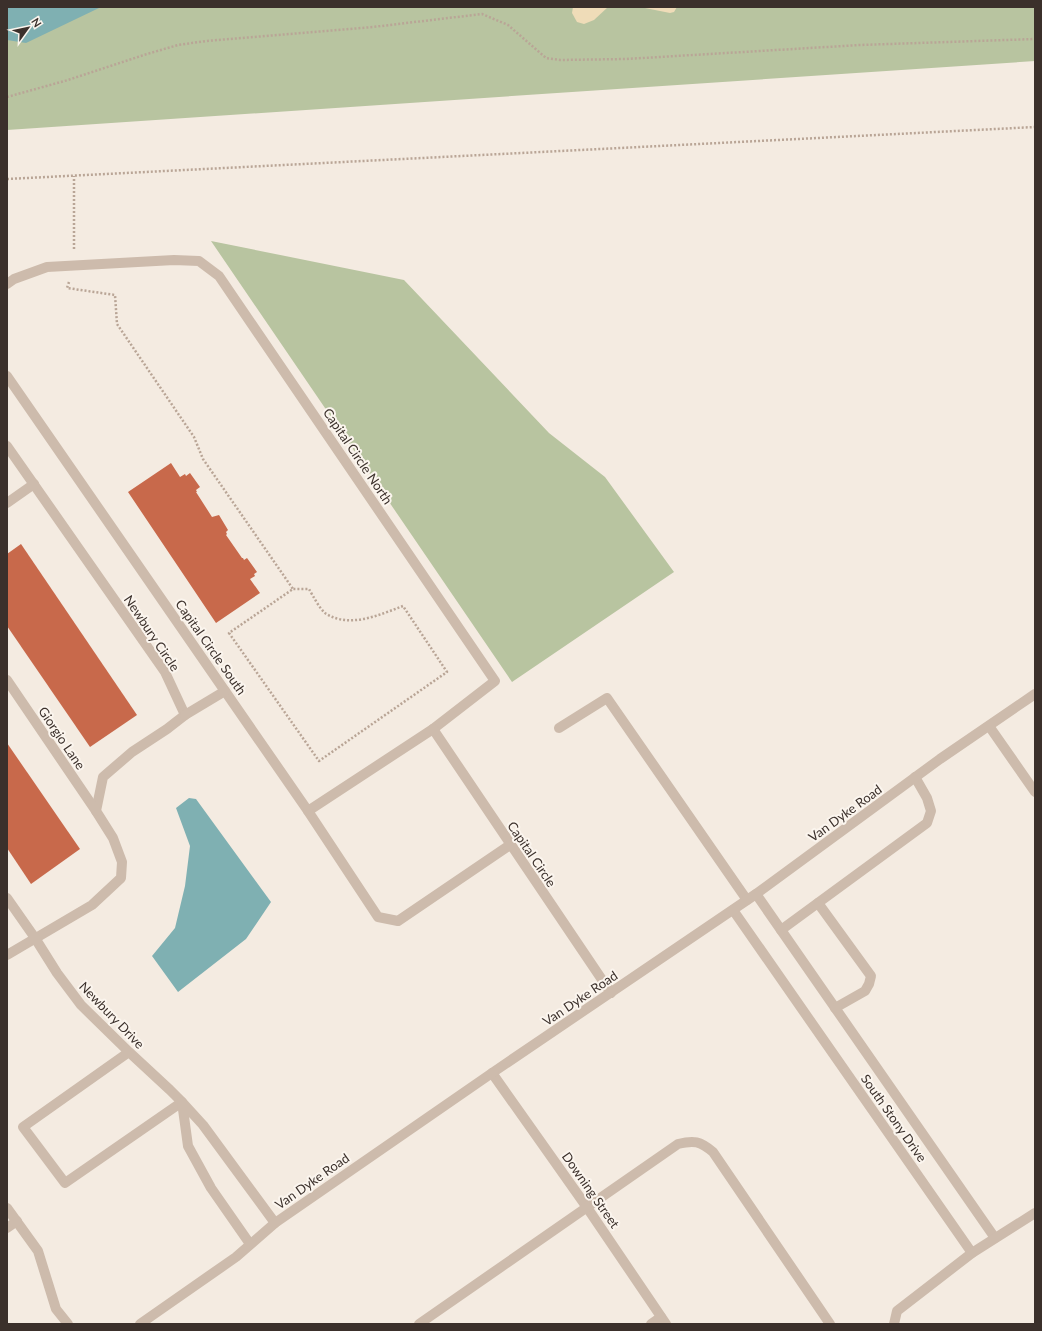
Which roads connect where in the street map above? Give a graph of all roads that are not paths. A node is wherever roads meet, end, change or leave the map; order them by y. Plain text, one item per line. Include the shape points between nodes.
1 (7, 284) edge
2 (7, 376) edge
3 (7, 446) edge
4 (34, 484) junction
5 (7, 503) edge
6 (7, 680) edge
7 (225, 691) junction
8 (1035, 694) edge
9 (185, 715) junction
10 (989, 726) junction
11 (560, 728) dead end
12 (432, 729) junction
13 (915, 777) junction
14 (1035, 792) edge
15 (96, 811) junction
16 (308, 811) junction
17 (510, 845) junction
18 (756, 894) junction
19 (7, 898) edge
20 (747, 900) junction
21 (818, 903) junction
22 (733, 910) junction
23 (781, 930) junction
24 (35, 938) junction
25 (7, 955) edge
26 (611, 993) junction
27 (835, 1008) junction
28 (129, 1052) junction
29 (492, 1073) junction
30 (182, 1102) junction
31 (586, 1206) junction
32 (7, 1208) edge
33 (1035, 1213) edge
34 (17, 1221) junction
35 (274, 1223) junction
36 (7, 1228) edge
37 (996, 1238) junction
38 (250, 1244) junction
39 (972, 1253) junction
40 (664, 1320) edge
41 (68, 1324) edge
42 (140, 1324) edge
43 (419, 1324) edge
44 (651, 1324) edge
45 (830, 1324) edge
46 (894, 1324) edge

1 - 12 street, Capital Circle North via 47,267 174,260 199,261 219,276 495,681
2 - 7 street, Capital Circle South
3 - 4 street, Newbury Circle
4 - 5 street
4 - 9 street, Newbury Circle via 165,672
6 - 15 street, Giorgio Lane
7 - 9 street
7 - 16 street, Capital Circle South
8 - 10 street, Van Dyke Road
9 - 15 street via 132,752 103,777
10 - 13 street, Van Dyke Road
10 - 14 street
11 - 20 street via 607,698
12 - 16 street
12 - 17 street, Capital Circle
13 - 18 street, Van Dyke Road
13 - 21 street via 931,811 927,823
15 - 24 street via 113,838 122,862 120,878 92,905
16 - 17 street, Capital Circle South via 378,917 398,921
17 - 26 street, Capital Circle
18 - 20 street, Van Dyke Road
18 - 23 street, South Stony Drive
19 - 24 street, Newbury Drive
20 - 22 street, Van Dyke Road
21 - 23 street
21 - 27 street via 871,976 865,991
22 - 26 street, Van Dyke Road
22 - 39 street, South Stony Drive
23 - 27 street, South Stony Drive
24 - 25 street
24 - 28 street, Newbury Drive via 81,1005
26 - 29 street, Van Dyke Road
27 - 37 street, South Stony Drive
28 - 30 street, Newbury Drive
28 - 30 street via 23,1127 65,1183
29 - 31 street, Downing Street
29 - 35 street, Van Dyke Road
30 - 35 street, Newbury Drive via 203,1125
30 - 38 street via 188,1146 211,1188
31 - 40 street, Downing Street
31 - 43 street
31 - 45 street via 678,1144 690,1141 704,1144 713,1152
32 - 34 street
33 - 37 street
34 - 36 street
34 - 41 street via 38,1251 56,1309
35 - 38 street, Van Dyke Road
37 - 39 street
38 - 42 street, Van Dyke Road via 236,1257
39 - 46 street via 897,1311
40 - 44 street

